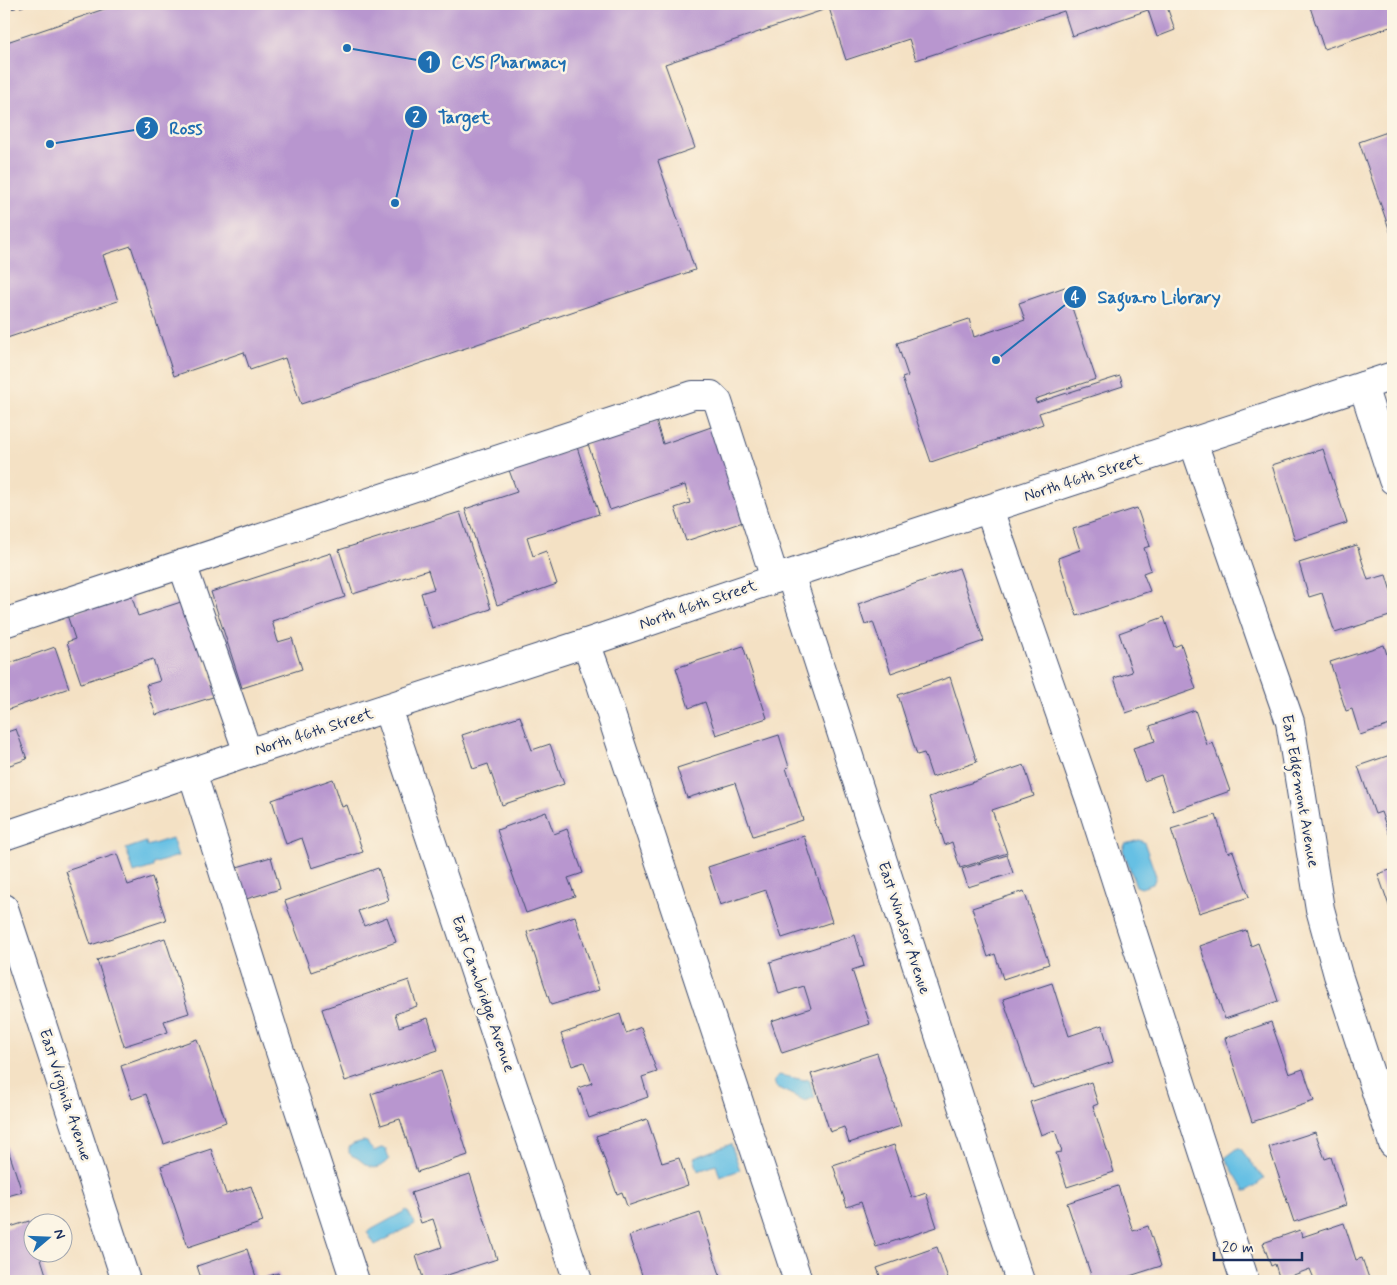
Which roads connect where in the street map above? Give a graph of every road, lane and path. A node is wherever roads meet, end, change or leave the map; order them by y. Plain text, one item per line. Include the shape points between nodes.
1 (31, 4) edge
2 (4, 9) edge
3 (1393, 376) edge
4 (1364, 386) junction
5 (1193, 442) junction
6 (1393, 480) edge
7 (989, 509) junction
8 (182, 564) junction
9 (782, 577) junction
10 (4, 623) edge
11 (586, 643) junction
12 (386, 708) junction
13 (248, 753) junction
14 (192, 772) junction
15 (4, 836) edge
16 (4, 908) edge
17 (1393, 1144) edge
18 (126, 1281) edge
19 (355, 1281) edge
20 (578, 1281) edge
21 (798, 1281) edge
22 (1020, 1281) edge
23 (1245, 1281) edge

1 - 2 path
3 - 4 street, North 46th Street
4 - 5 street, North 46th Street
4 - 6 street
5 - 7 street, North 46th Street
5 - 17 street, East Edgemont Avenue via 1290,722 1320,909
7 - 9 street, North 46th Street
7 - 23 street via 1090,800
8 - 9 street, East Windsor Avenue via 703,394 711,395 718,402
8 - 10 street, East Windsor Avenue
8 - 13 street
9 - 11 street, North 46th Street
9 - 22 street, East Windsor Avenue
11 - 12 street, North 46th Street
11 - 21 street
12 - 13 street, North 46th Street
12 - 20 street, East Cambridge Avenue
13 - 14 street, North 46th Street
14 - 15 street, North 46th Street
14 - 19 street
16 - 18 street, East Virginia Avenue

